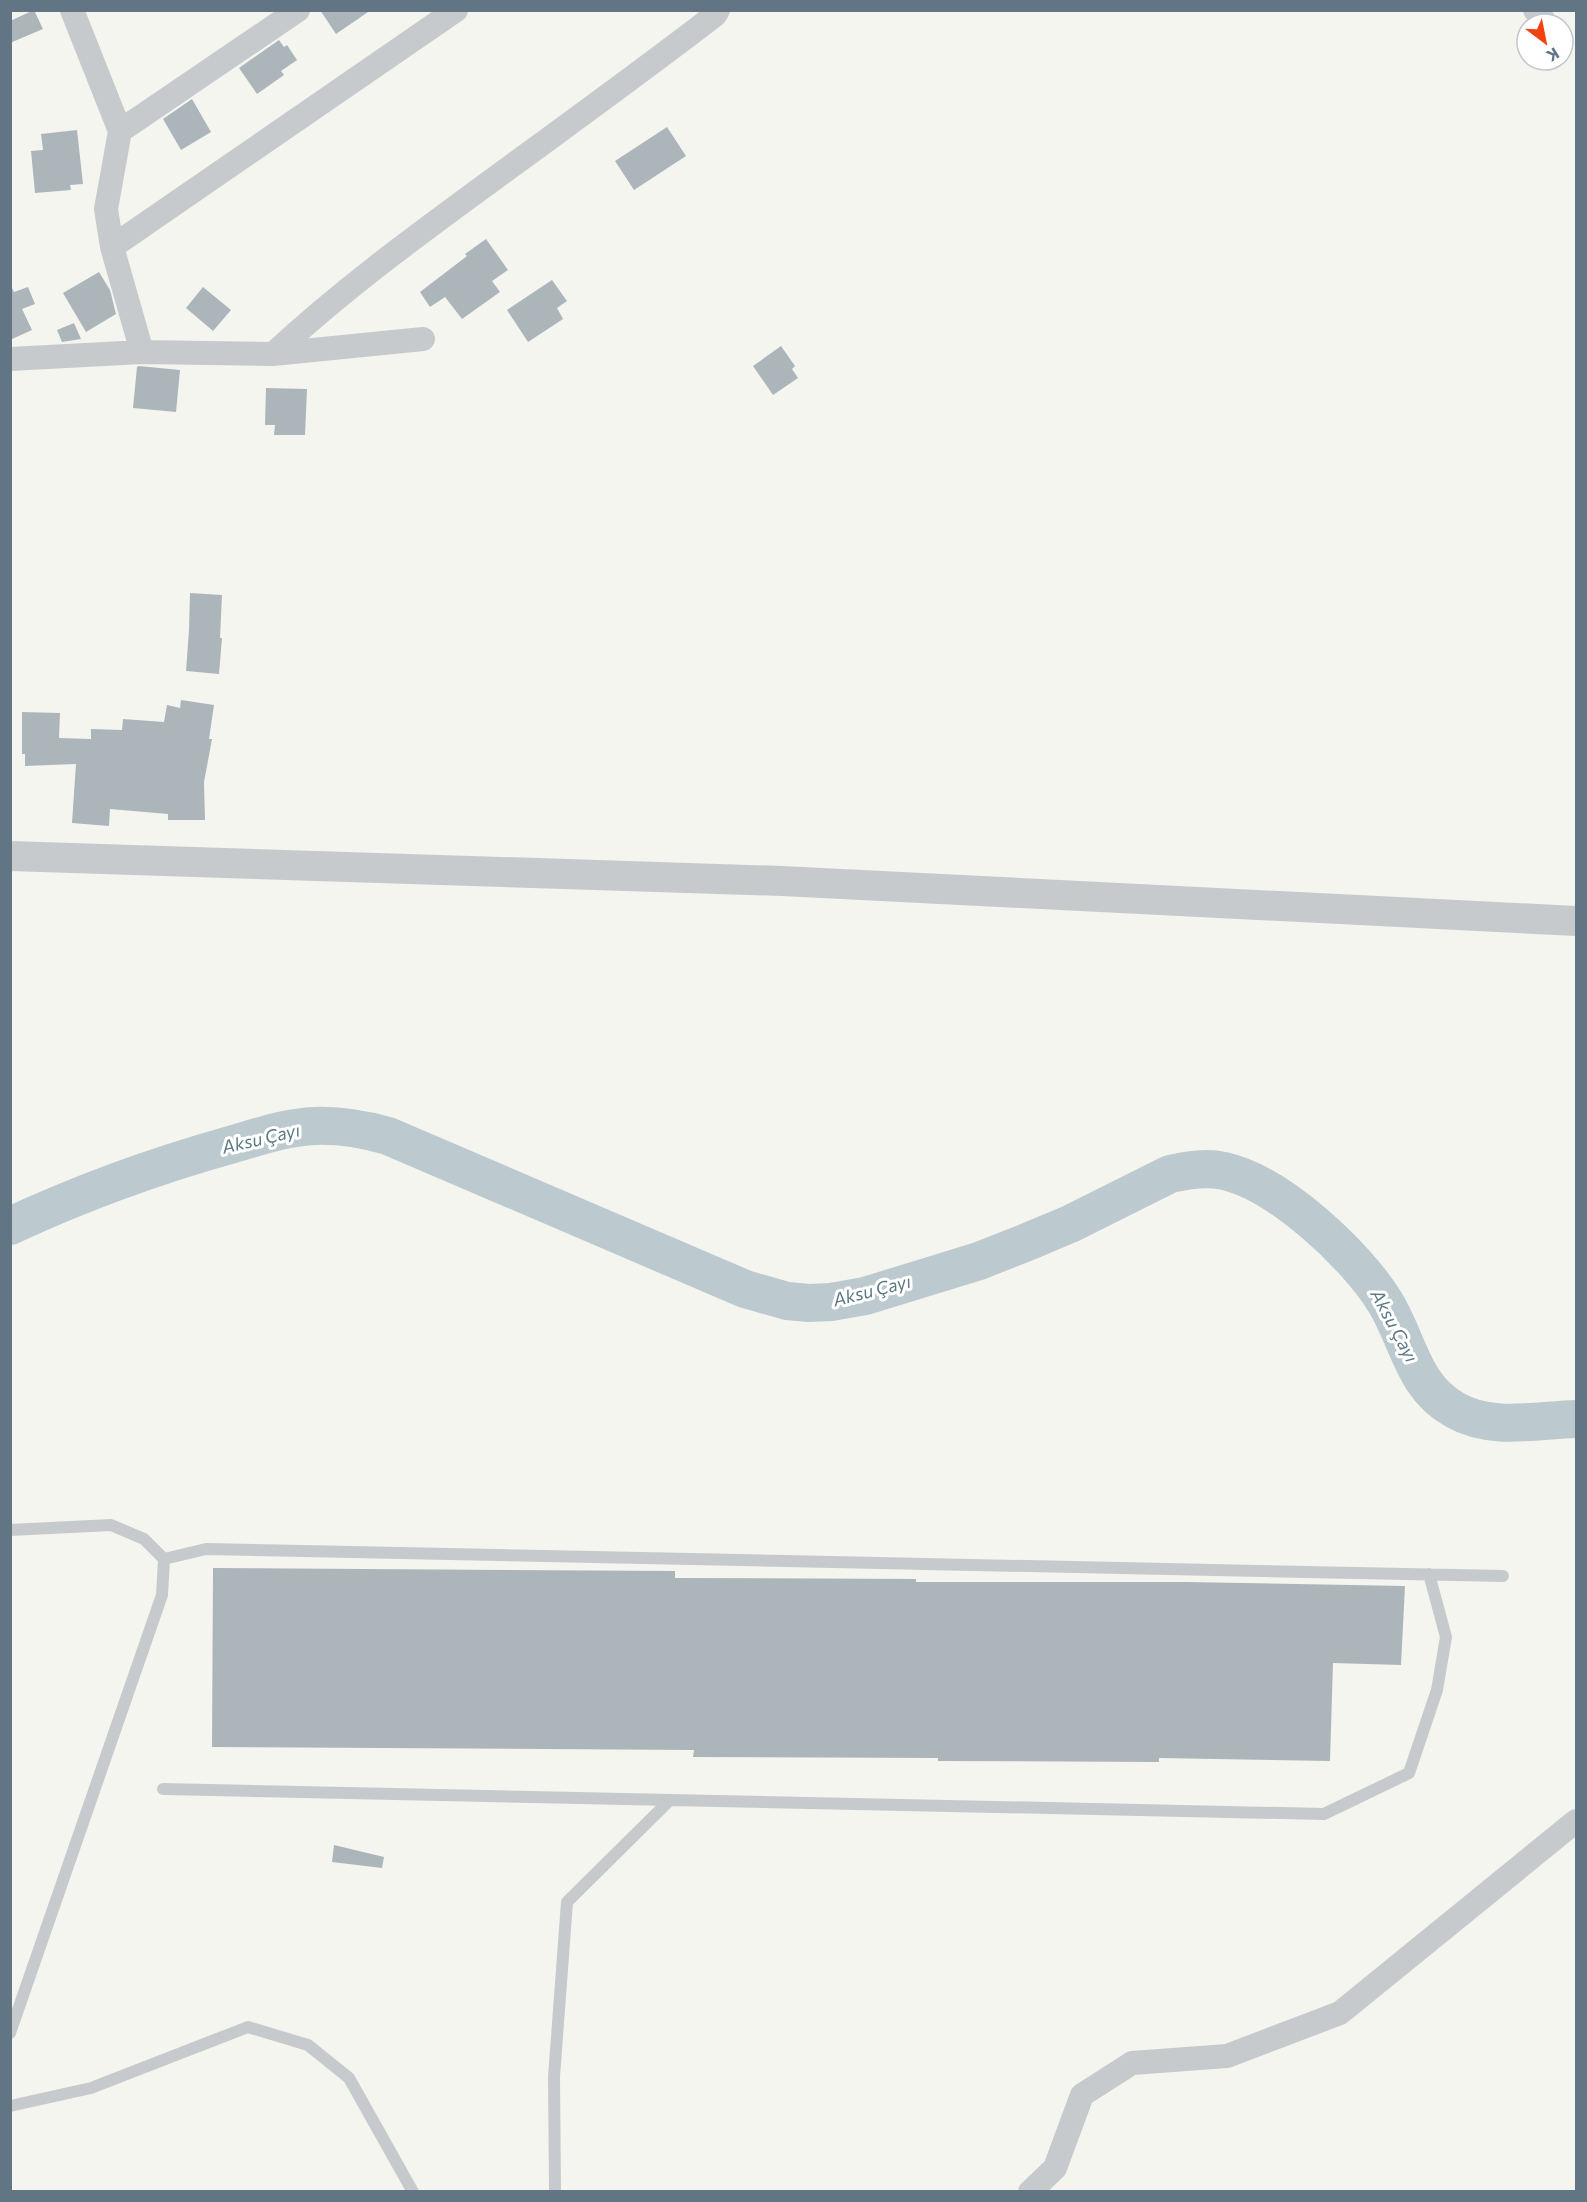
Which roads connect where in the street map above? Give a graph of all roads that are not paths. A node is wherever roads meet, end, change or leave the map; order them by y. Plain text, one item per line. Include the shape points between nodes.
1 (72, 10) edge
2 (298, 10) edge
3 (456, 10) edge
4 (718, 10) edge
5 (120, 131) junction
6 (112, 247) junction
7 (423, 339) dead end
8 (142, 352) junction
9 (273, 354) junction
10 (10, 359) edge
11 (10, 856) edge
12 (1576, 921) edge
13 (10, 1530) edge
14 (164, 1559) junction
15 (1429, 1574) junction
16 (1503, 1576) dead end
17 (163, 1790) dead end
18 (670, 1800) junction
19 (1576, 1821) edge
20 (10, 2033) edge
21 (10, 2106) edge
22 (413, 2192) edge
23 (555, 2192) edge
24 (1030, 2192) edge

1 - 5 street
2 - 5 street
3 - 6 street
4 - 9 street via 663,55 376,265
5 - 6 street via 106,208
6 - 8 street
7 - 9 street
8 - 9 street
8 - 10 street
11 - 12 street via 782,881
13 - 14 lane via 111,1525 144,1539
14 - 15 lane via 206,1549
14 - 20 lane via 162,1596
15 - 16 lane
15 - 18 lane via 1446,1637 1437,1690 1409,1773 1324,1814
17 - 18 lane
18 - 23 lane via 567,1902 554,2077
19 - 24 street via 1340,2013 1227,2056 1132,2063 1083,2095 1055,2168
21 - 22 lane via 92,2088 248,2027 308,2044 349,2078

